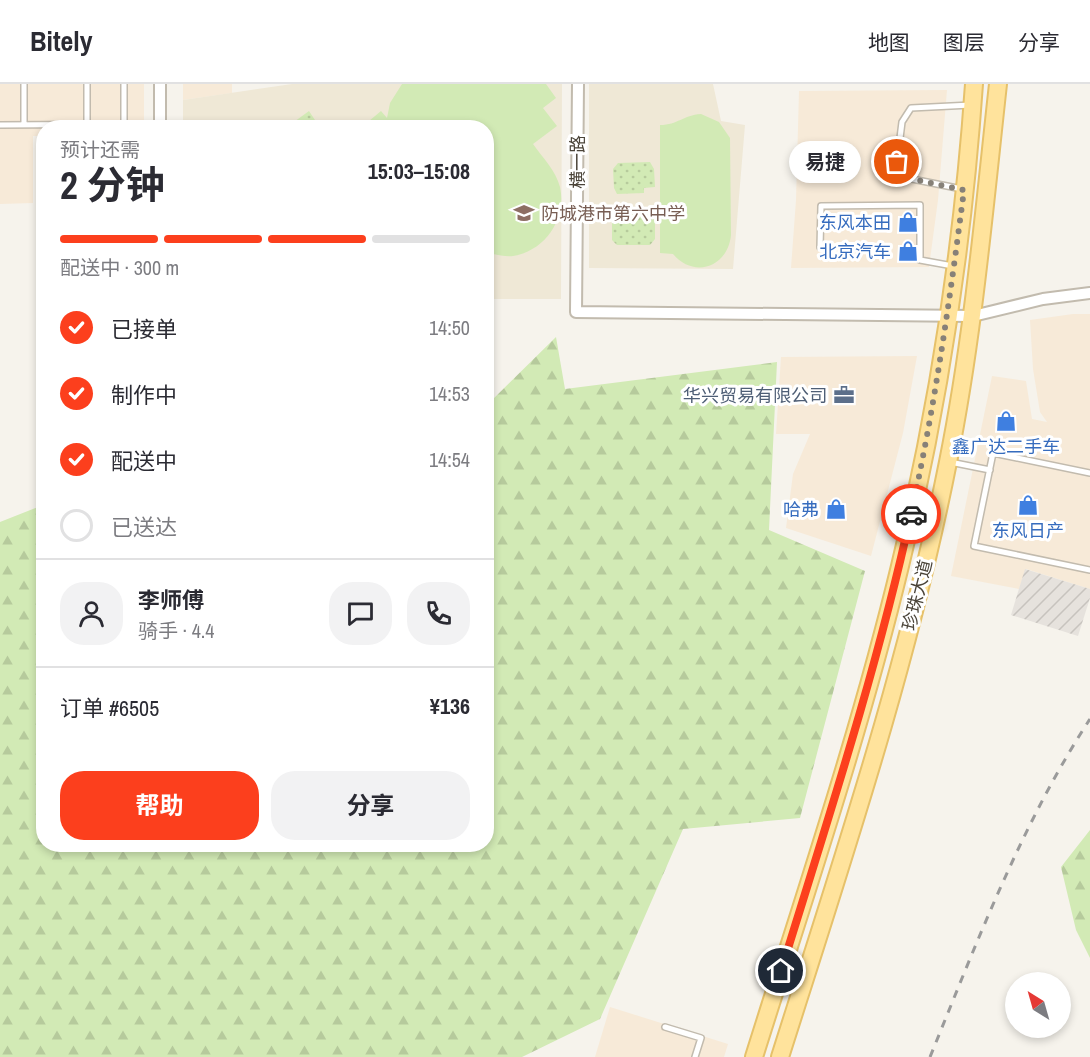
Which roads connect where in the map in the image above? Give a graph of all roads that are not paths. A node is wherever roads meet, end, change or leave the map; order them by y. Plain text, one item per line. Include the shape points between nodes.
1 (24, 84) edge
2 (87, 84) edge
3 (124, 84) edge
4 (160, 84) edge
5 (578, 84) edge
6 (974, 84) edge
7 (998, 84) edge
8 (972, 105) junction
9 (87, 120) edge
10 (124, 120) edge
11 (160, 120) edge
12 (0, 125) edge
13 (24, 125) junction
14 (36, 125) edge
15 (964, 190) junction
16 (820, 247) dead end
17 (954, 267) junction
18 (1090, 293) edge
19 (948, 314) junction
20 (973, 315) junction
21 (948, 462) junction
22 (990, 470) junction
23 (1090, 472) edge
24 (1090, 570) edge
25 (665, 1027) dead end
26 (695, 1057) edge
27 (754, 1057) edge
28 (780, 1057) edge

1 - 13 lane
2 - 9 lane
3 - 10 lane
4 - 11 street
5 - 19 street, 横一路 via 576,312
6 - 8 main road, 珍珠大道
7 - 20 main road, 珍珠大道
8 - 15 main road, 珍珠大道
8 - 15 lane via 911,108 902,122 897,162 907,178
12 - 13 lane
13 - 14 lane
15 - 17 main road, 珍珠大道
16 - 17 lane via 821,206 920,205 920,260
17 - 19 main road, 珍珠大道
18 - 20 street
19 - 20 street
19 - 27 main road, 珍珠大道 via 924,457 900,566 849,755
20 - 21 main road, 珍珠大道
21 - 22 lane
21 - 28 main road, 珍珠大道 via 924,572 873,762
22 - 23 lane via 993,453
22 - 24 lane via 974,546
25 - 26 lane via 701,1038

